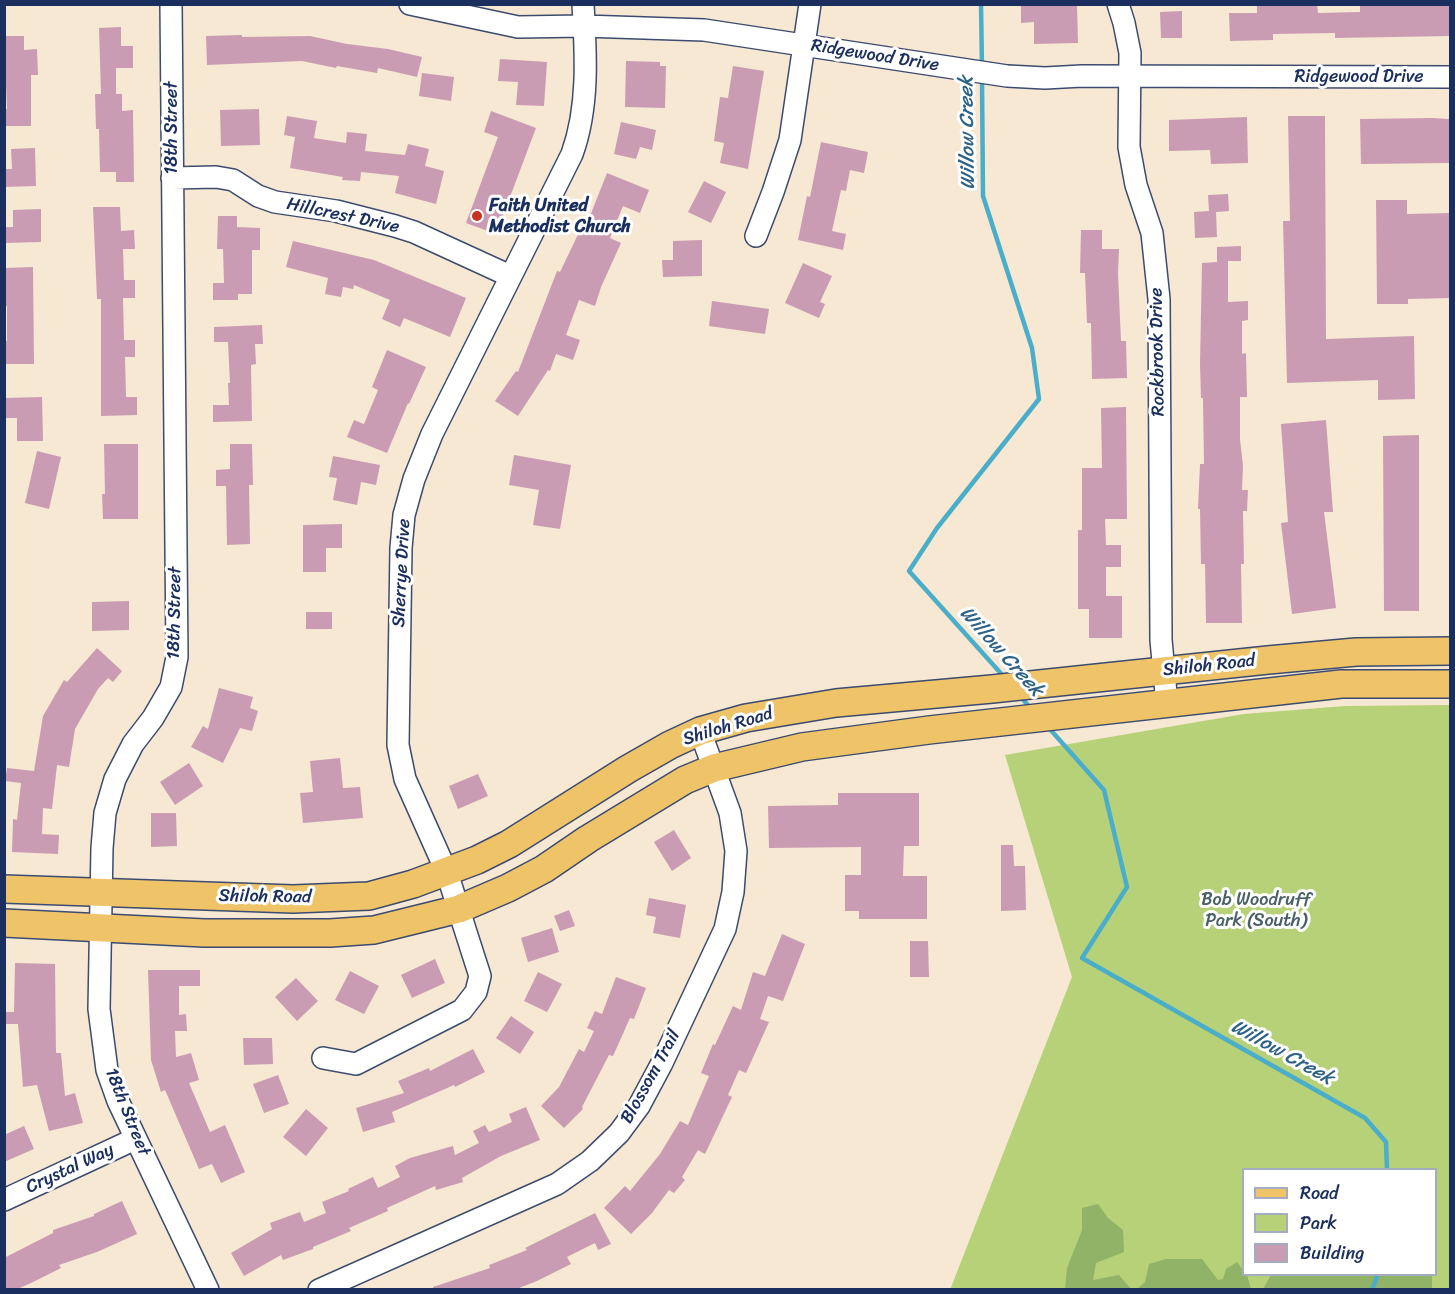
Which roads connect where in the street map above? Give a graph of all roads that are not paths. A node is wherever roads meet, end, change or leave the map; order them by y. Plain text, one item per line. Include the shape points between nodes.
1 (171, 4) edge
2 (411, 4) edge
3 (584, 4) edge
4 (810, 4) edge
5 (1118, 4) edge
6 (584, 26) junction
7 (804, 45) junction
8 (1130, 76) junction
9 (1450, 77) edge
10 (172, 178) junction
11 (756, 236) dead end
12 (510, 276) junction
13 (1450, 651) edge
14 (1164, 671) junction
15 (1450, 684) edge
16 (1167, 704) junction
17 (700, 731) junction
18 (714, 768) junction
19 (447, 873) junction
20 (4, 889) edge
21 (102, 894) junction
22 (459, 909) junction
23 (4, 923) edge
24 (101, 927) junction
25 (323, 1058) dead end
26 (135, 1139) junction
27 (4, 1200) edge
28 (208, 1290) edge
29 (319, 1290) edge

1 - 10 street, 18th Street
2 - 6 street, Ridgewood Drive via 518,27
3 - 6 street, Sherrye Drive
4 - 7 street
5 - 8 street, Rockbrook Drive via 1130,53
6 - 7 street, Ridgewood Drive via 704,30
6 - 12 street, Sherrye Drive via 580,131
7 - 8 street, Ridgewood Drive via 990,74 1045,78
7 - 11 street via 790,140
8 - 9 street, Ridgewood Drive
8 - 14 street, Rockbrook Drive via 1128,147 1152,233 1159,299
10 - 12 street, Hillcrest Drive via 233,180 275,202 336,211 395,226
10 - 21 street, 18th Street via 177,657 171,687 115,779 105,813
12 - 19 street, Sherrye Drive via 432,434 404,515 399,745 405,779
13 - 14 main road, Shiloh Road via 1356,652
14 - 16 street, Rockbrook Drive
14 - 17 main road, Shiloh Road via 836,703 746,718
15 - 16 main road, Shiloh Road via 1341,684
16 - 18 main road, Shiloh Road via 802,747
17 - 18 street, Blossom Trail
17 - 19 main road, Shiloh Road via 628,769 509,844
18 - 22 main road, Shiloh Road via 685,780 544,869
18 - 29 street, Blossom Trail via 730,813 736,851 725,929 662,1063 619,1133 590,1161 557,1184
19 - 21 main road, Shiloh Road via 369,896 293,899
19 - 22 street, Sherrye Drive
20 - 21 main road, Shiloh Road
21 - 24 street, 18th Street
22 - 24 main road, Shiloh Road via 374,930 330,933 204,933
22 - 25 street, Sherrye Drive via 480,976 476,992 462,1010 356,1064
23 - 24 main road, Shiloh Road
24 - 26 street, 18th Street via 99,1009 107,1070
26 - 27 street, Crystal Way
26 - 28 street, 18th Street

